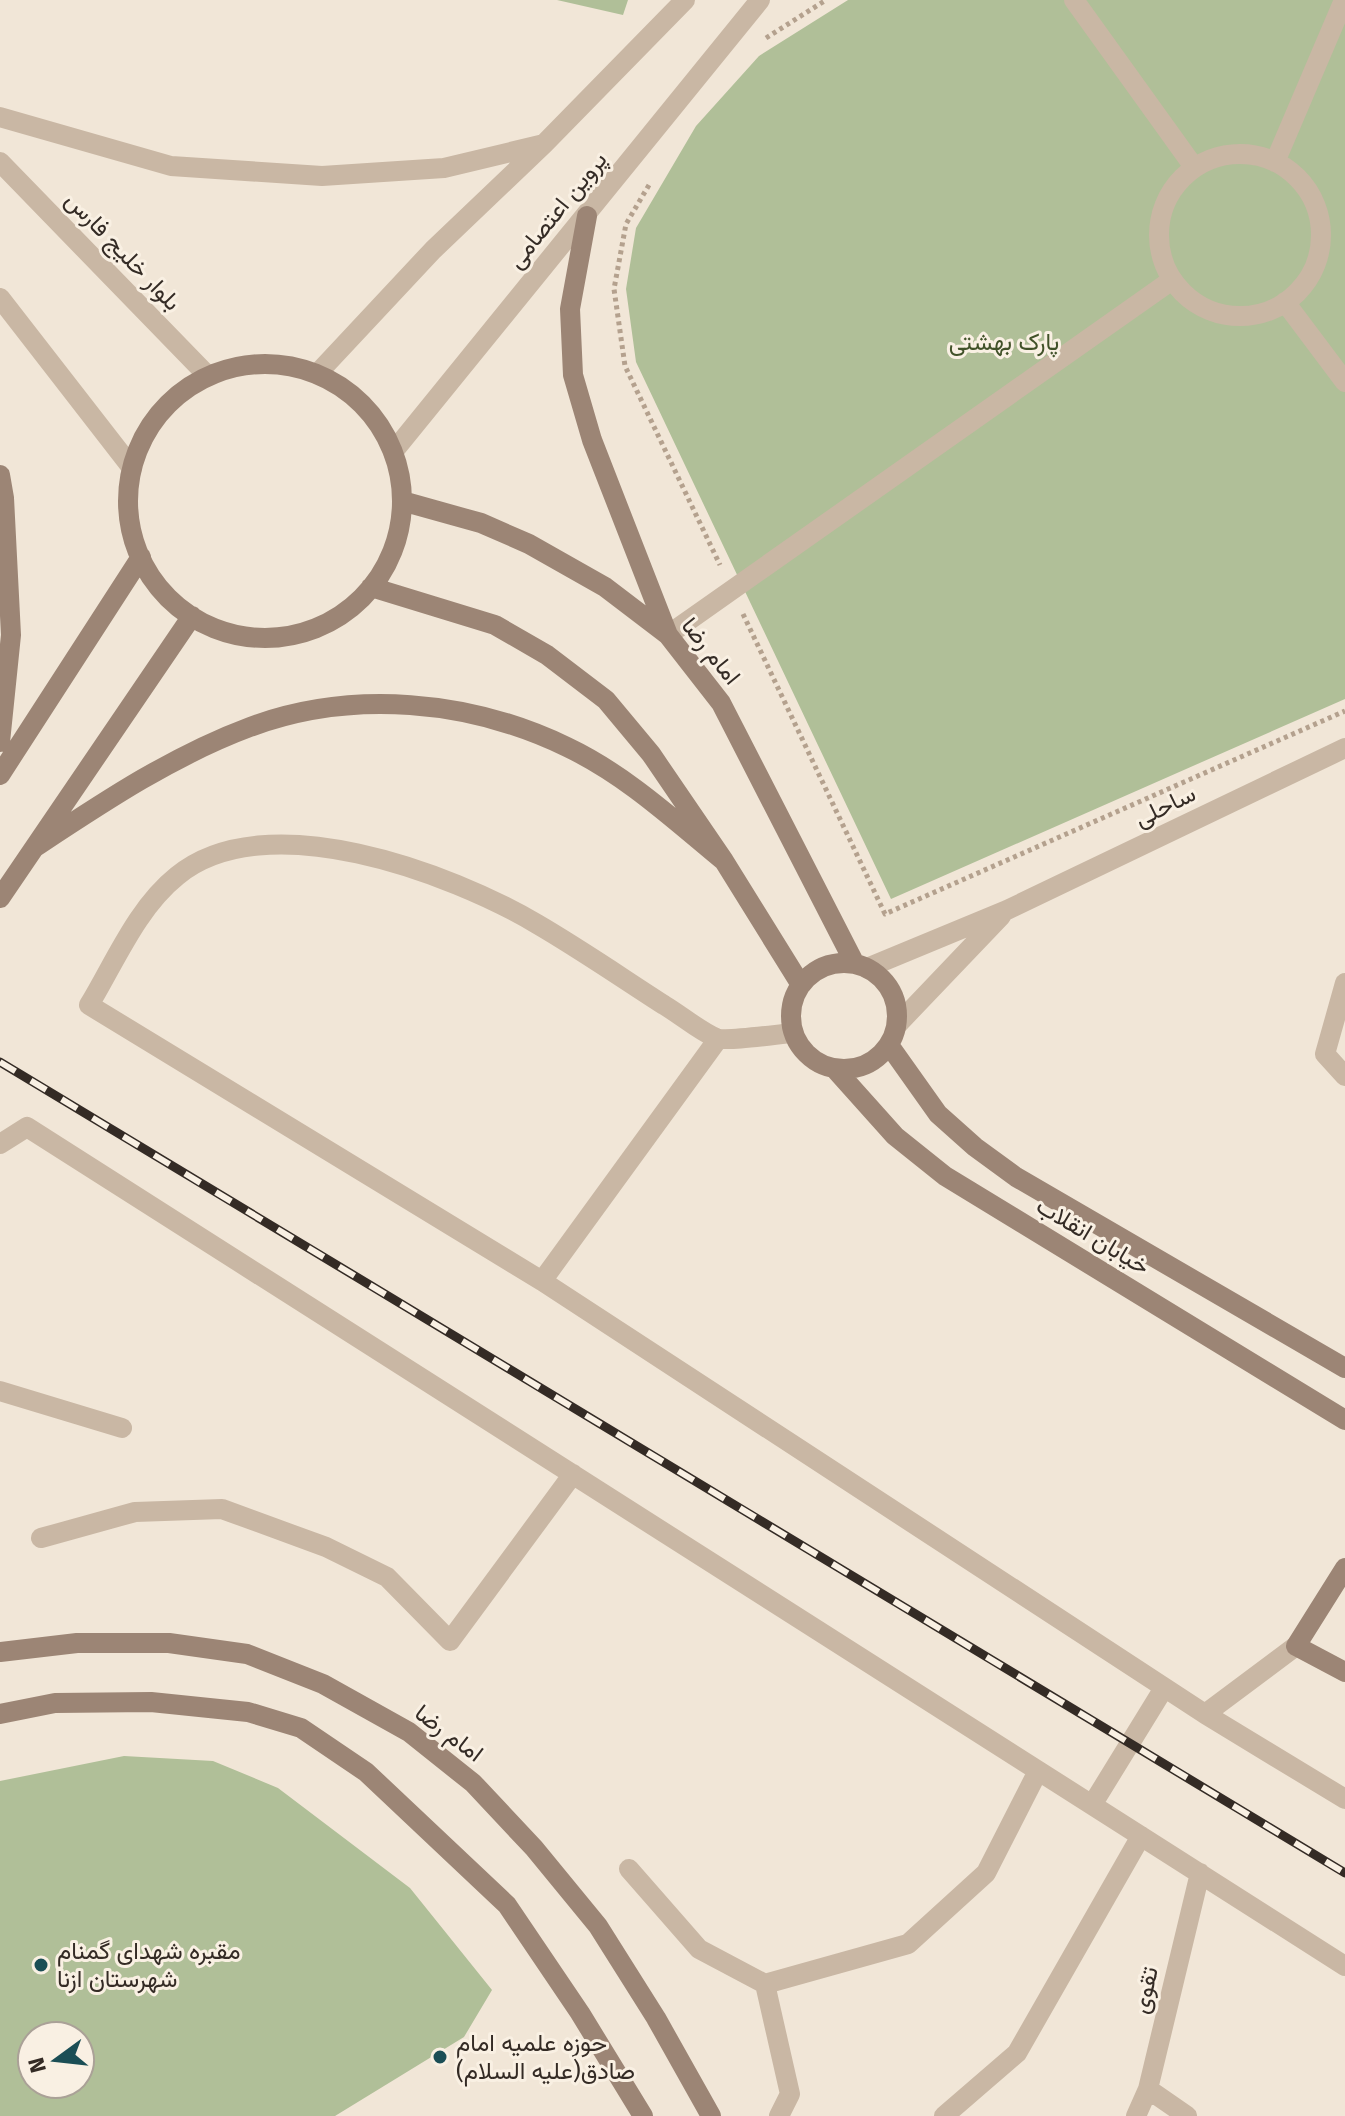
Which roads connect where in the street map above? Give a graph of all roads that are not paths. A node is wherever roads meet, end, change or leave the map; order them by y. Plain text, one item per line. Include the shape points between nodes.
1 (685, 0) edge
2 (760, 0) edge
3 (1074, 0) edge
4 (1344, 0) edge
5 (0, 117) edge
6 (544, 144) junction
7 (0, 162) edge
8 (1275, 162) junction
9 (1194, 167) junction
10 (587, 216) junction
11 (1172, 280) junction
12 (0, 298) edge
13 (1285, 302) junction
14 (317, 374) junction
15 (208, 376) junction
16 (1345, 382) edge
17 (393, 452) junction
18 (132, 468) junction
19 (0, 475) edge
20 (402, 501) junction
21 (141, 557) junction
22 (371, 587) junction
23 (192, 616) junction
24 (668, 635) junction
25 (0, 742) edge
26 (1345, 748) edge
27 (0, 775) edge
28 (34, 848) junction
29 (724, 861) junction
30 (0, 898) edge
31 (1007, 910) junction
32 (861, 966) junction
33 (1345, 983) edge
34 (801, 985) junction
35 (897, 1025) junction
36 (793, 1033) junction
37 (718, 1039) junction
38 (889, 1045) junction
39 (835, 1069) junction
40 (1345, 1076) edge
41 (0, 1144) edge
42 (542, 1281) junction
43 (1345, 1368) edge
44 (0, 1391) edge
45 (1345, 1420) edge
46 (122, 1428) dead end
47 (573, 1474) junction
48 (41, 1538) dead end
49 (1345, 1568) edge
50 (1296, 1646) junction
51 (0, 1652) edge
52 (1345, 1672) edge
53 (1164, 1688) junction
54 (32, 1708) junction
55 (0, 1714) edge
56 (1205, 1714) junction
57 (0, 1732) edge
58 (1038, 1771) junction
59 (1345, 1799) edge
60 (1092, 1805) junction
61 (1141, 1836) junction
62 (629, 1869) dead end
63 (1200, 1873) junction
64 (1345, 1966) edge
65 (765, 1984) junction
66 (1148, 2089) junction
67 (643, 2116) edge
68 (711, 2116) edge
69 (779, 2116) edge
70 (944, 2116) edge
71 (1136, 2116) edge
72 (1187, 2116) edge

1 - 6 street, پروین اعتصامی
2 - 10 street, پروین اعتصامی
3 - 9 street
4 - 8 street
5 - 6 street via 171,166 322,176 444,168
6 - 14 street, پروین اعتصامی via 433,250
7 - 15 street, بلوار خلیج فارس
8 - 9 street via 1234,154
8 - 13 street via 1307,189 1321,229 1313,271
9 - 11 street via 1178,181 1160,219 1158,240
10 - 17 street, پروین اعتصامی
10 - 24 main road via 570,309 573,375 592,440
11 - 13 street via 1204,308 1224,315 1267,312
11 - 24 street
12 - 18 street
13 - 16 street
14 - 15 main road via 262,363
14 - 17 main road via 349,392 375,419
15 - 18 main road via 186,388 152,423
17 - 20 main road
18 - 21 main road via 129,513
19 - 25 main road via 11,635
20 - 22 main road via 399,531
20 - 24 main road, امام رضا via 481,523 529,544 605,587
21 - 23 main road via 162,591
21 - 27 main road
22 - 23 main road via 348,611 287,636 254,638 221,631
22 - 29 main road via 495,625 547,655 606,700 651,754
23 - 28 main road
24 - 32 main road, امام رضا via 721,703
26 - 31 street, ساحلی
28 - 29 main road via 109,798 250,727 292,714 400,704 509,723 568,747 627,782
28 - 30 main road
29 - 34 main road
31 - 32 street, ساحلی
31 - 35 street
32 - 34 main road via 825,966
32 - 35 main road via 892,992
33 - 40 street via 1325,1054
34 - 36 main road via 792,1003
35 - 38 main road
36 - 37 street
36 - 39 main road via 810,1057
37 - 42 street
37 - 42 street via 486,897 422,872 330,847 240,848 207,858 156,895 89,1005
38 - 39 main road via 875,1060
38 - 43 main road, خیابان انقلاب via 938,1114 1016,1177
39 - 45 main road, خیابان انقلاب via 895,1136 945,1176
41 - 47 street via 27,1127
42 - 53 street
44 - 46 street
47 - 48 street via 450,1641 387,1577 326,1547 222,1509 135,1512
47 - 58 street
49 - 50 main road
50 - 52 main road
50 - 56 street
51 - 68 main road, امام رضا via 77,1643 169,1643 247,1654 323,1684 409,1732 473,1783 598,1926
53 - 56 street
53 - 60 street
54 - 55 main road
54 - 57 main road
54 - 67 main road via 151,1702 248,1712 301,1728 366,1772 507,1905
56 - 59 street
58 - 60 street
58 - 65 street via 986,1873 908,1944
60 - 61 street
61 - 63 street
61 - 70 street via 1017,2053
62 - 65 street via 699,1949
63 - 64 street
63 - 66 street, تقوی
65 - 69 street via 790,2094
66 - 71 street, تقوی
66 - 72 street

